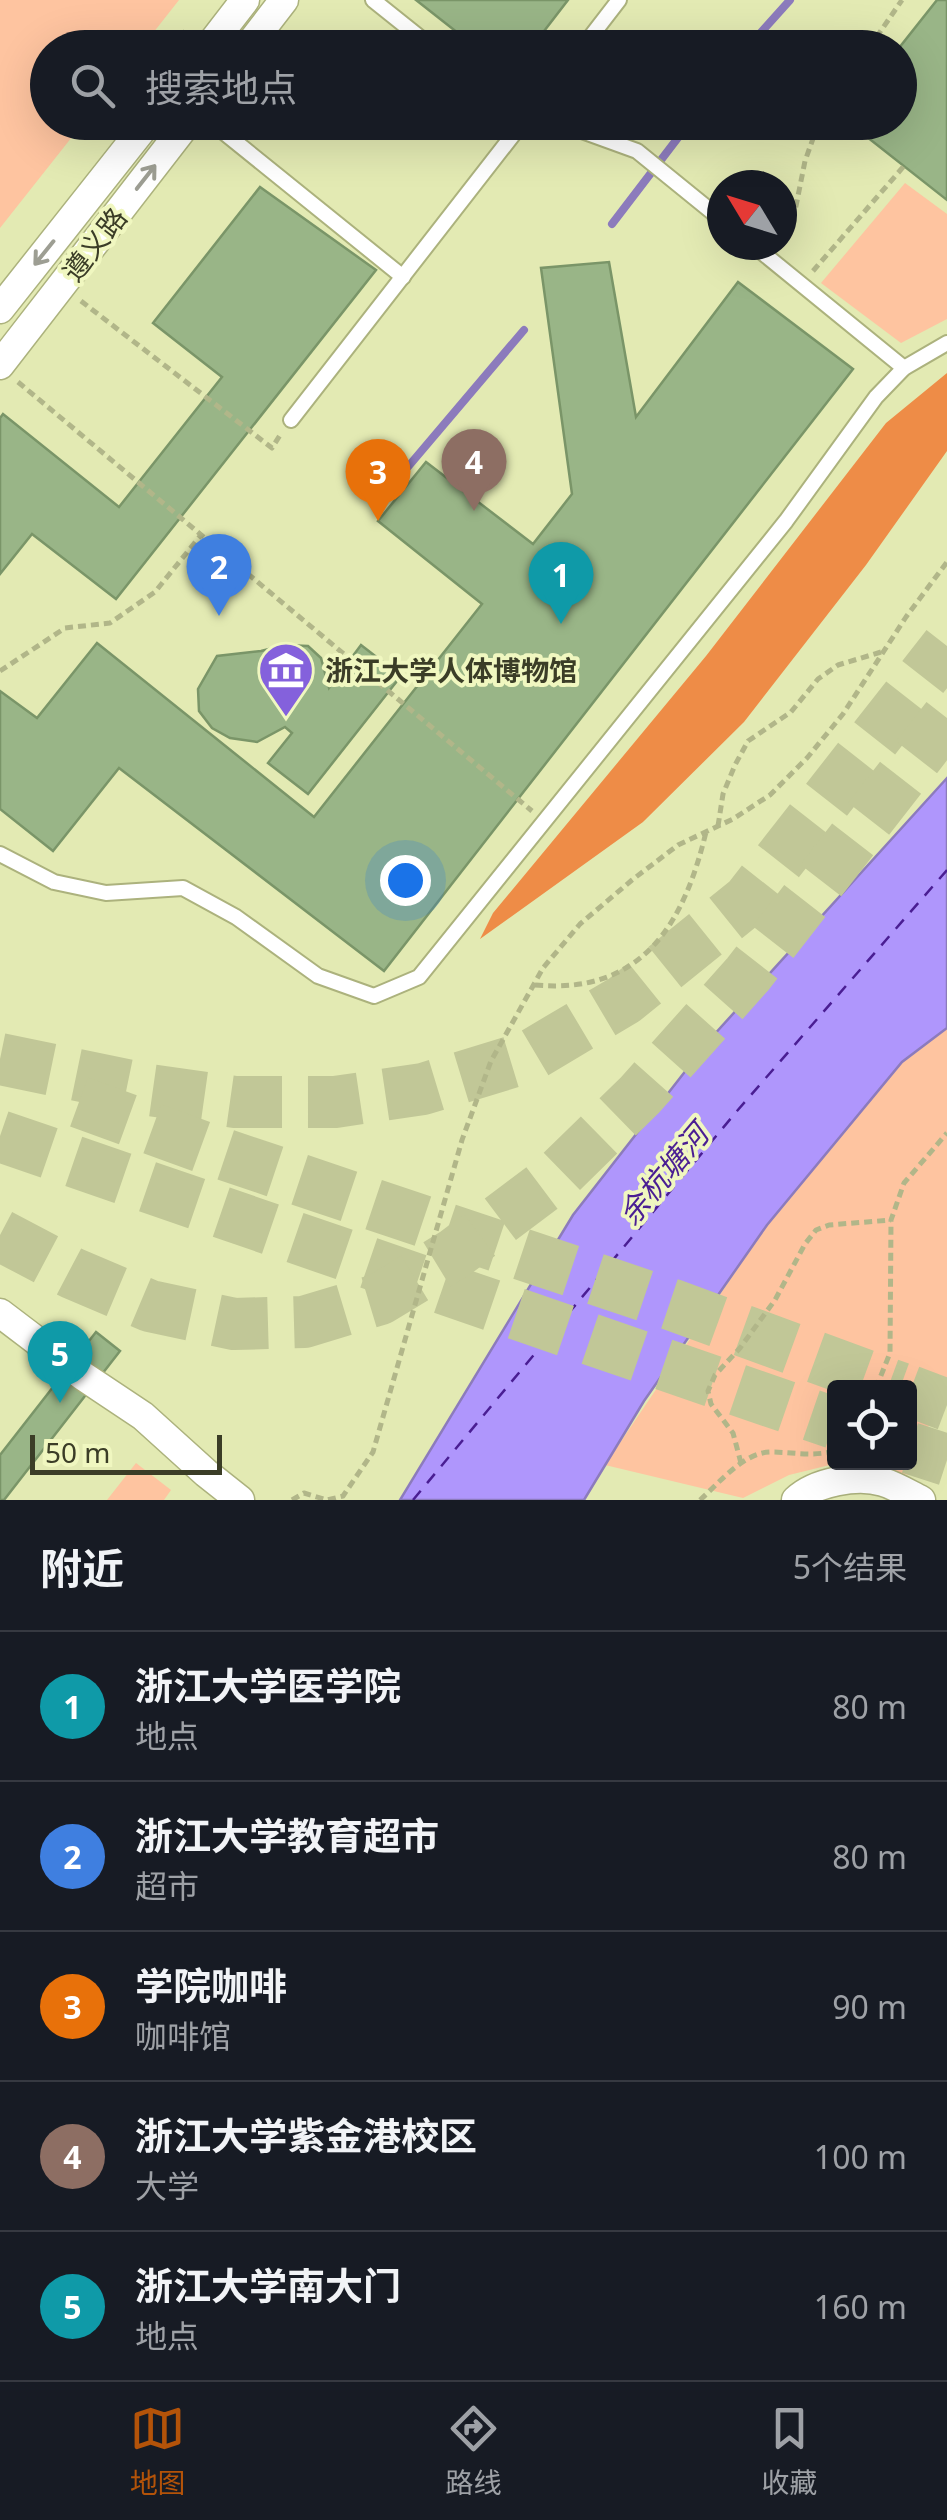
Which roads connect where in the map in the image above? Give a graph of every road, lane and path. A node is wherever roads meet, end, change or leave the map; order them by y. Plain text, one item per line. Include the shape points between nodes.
1 (245, 0) edge
2 (284, 0) edge
3 (373, 0) edge
4 (619, 0) edge
5 (902, 0) edge
6 (222, 30) edge
7 (261, 30) edge
8 (410, 30) edge
9 (596, 30) edge
10 (881, 30) edge
11 (134, 140) edge
12 (174, 140) edge
13 (234, 140) edge
14 (509, 140) edge
15 (607, 140) edge
16 (813, 140) edge
17 (904, 166) dead end
18 (797, 201) edge
19 (707, 208) edge
20 (771, 260) edge
21 (403, 276) junction
22 (801, 284) junction
23 (75, 296) dead end
24 (1, 305) edge
25 (947, 342) edge
26 (11, 350) edge
27 (904, 368) junction
28 (291, 420) joint
29 (201, 535) junction
30 (947, 562) edge
31 (884, 651) junction
32 (0, 671) edge
33 (544, 821) junction
34 (718, 826) junction
35 (706, 832) junction
36 (0, 854) edge
37 (534, 985) junction
38 (947, 1132) edge
39 (891, 1220) junction
40 (0, 1313) edge
41 (879, 1380) edge
42 (827, 1452) edge
43 (741, 1463) junction
44 (240, 1500) edge
45 (292, 1500) edge
46 (700, 1500) edge
47 (796, 1500) edge
48 (921, 1500) edge

1 - 6 street
2 - 7 street
3 - 8 lane
4 - 9 lane
5 - 10 path
11 -> 24 street, 遵义路
26 -> 12 street, 遵义路
13 - 21 lane
14 - 21 lane
15 - 19 lane via 637,151
16 - 18 path
17 - 22 path
20 - 22 lane
21 - 28 lane
22 - 27 lane
23 - 28 path via 272,448
24 - 26 street
25 - 27 lane
26 - 29 path
27 - 33 lane
29 - 32 path via 155,592 110,623 64,628
29 - 33 path
30 - 31 path
31 - 34 path via 807,758 770,795
31 - 34 path via 838,665 791,712 748,741 723,794
33 - 36 lane via 418,977 374,996 318,976 184,888 106,894 54,882
34 - 35 path
35 - 37 path via 678,846 580,924
35 - 37 path via 684,902 643,958 587,983
37 - 45 path via 491,1061 462,1140 373,1452 343,1496 326,1500 304,1493
38 - 39 path via 904,1184
39 - 41 path via 890,1353
39 - 43 path via 816,1230 776,1300 716,1375 708,1392 733,1432
40 - 44 street via 143,1416
42 - 43 path via 766,1451
43 - 46 path
47 - 48 street via 839,1480 880,1480

